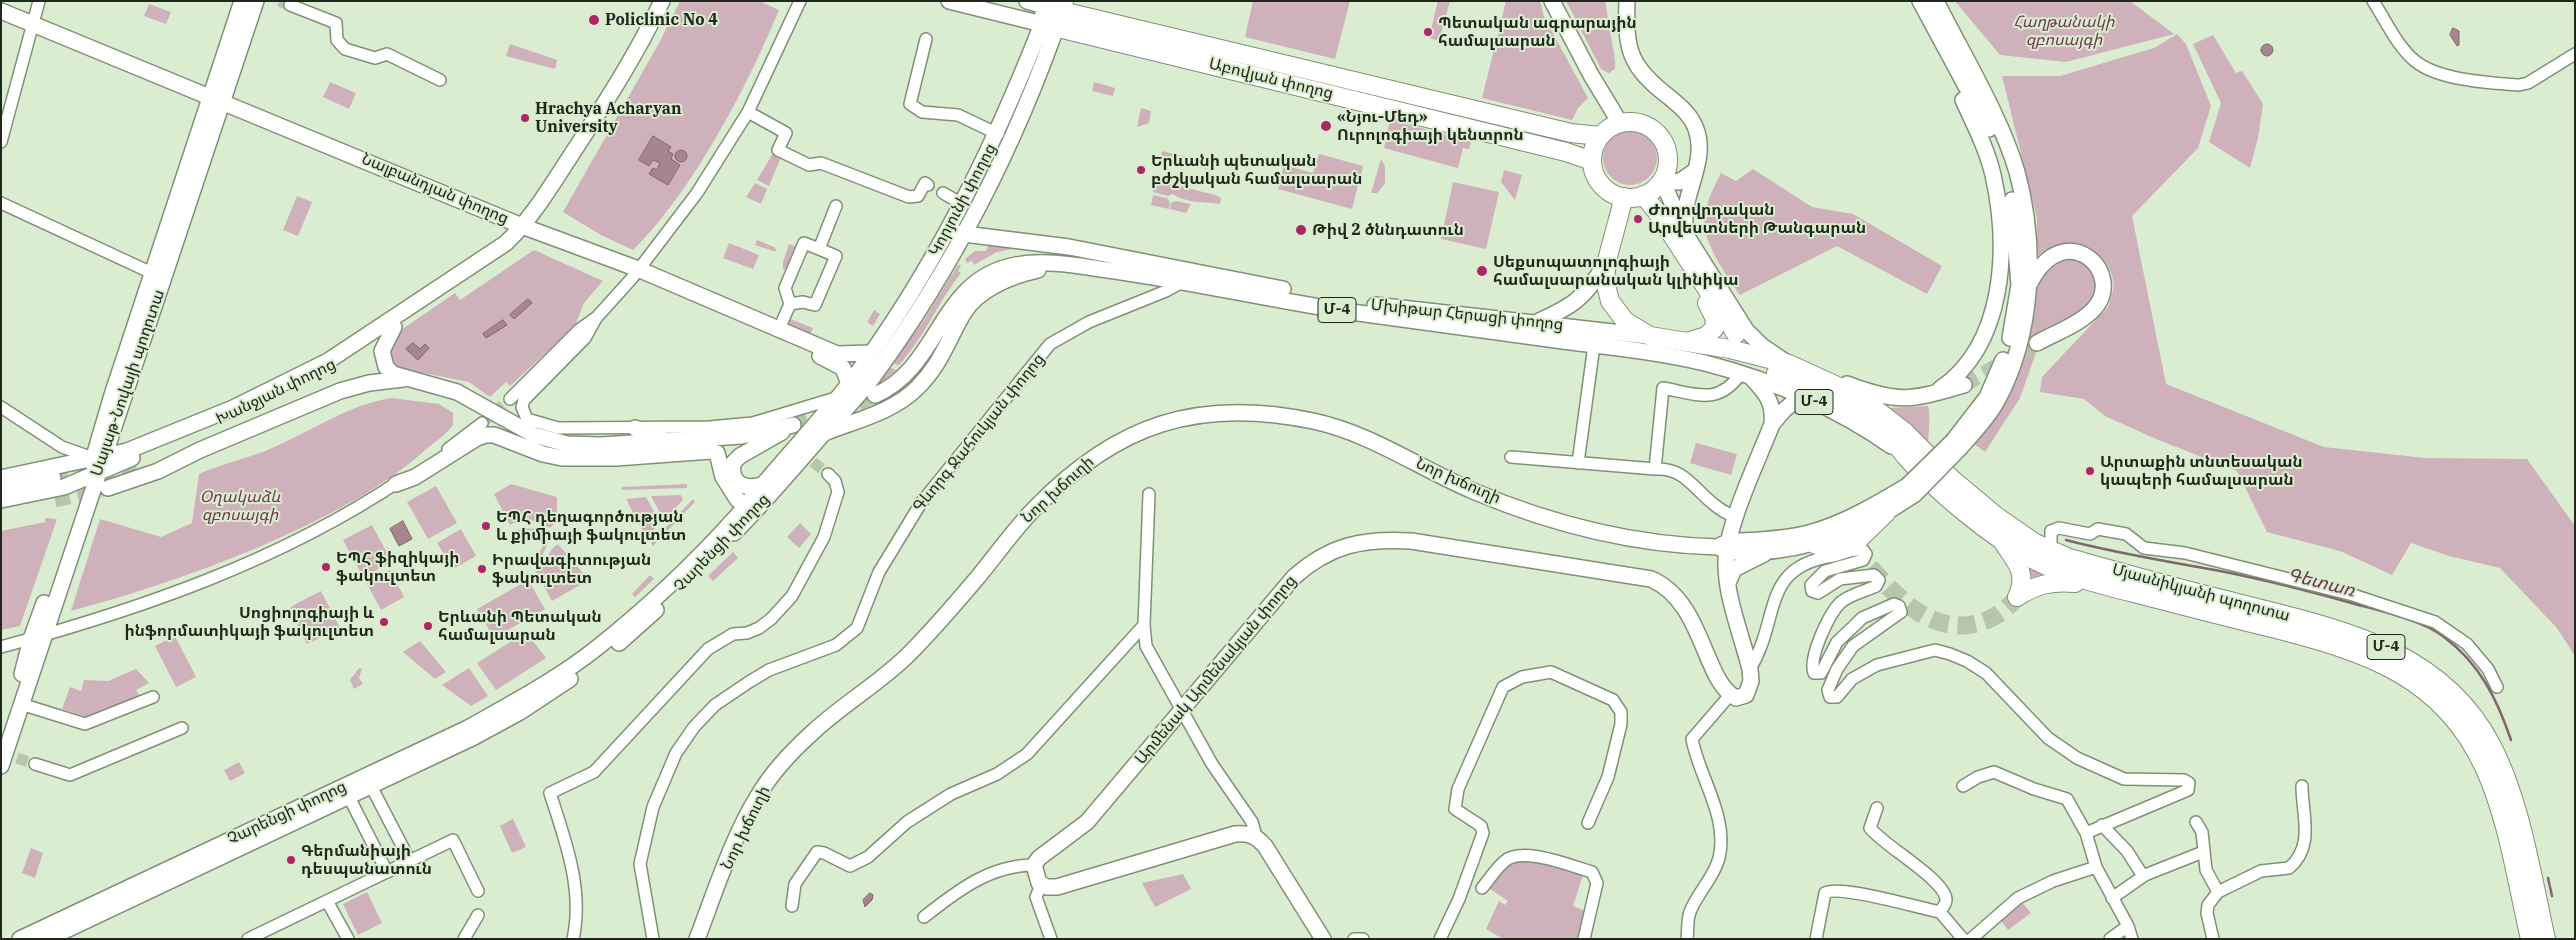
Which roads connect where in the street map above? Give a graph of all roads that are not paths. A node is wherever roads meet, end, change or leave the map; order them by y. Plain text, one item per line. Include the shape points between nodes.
1 (39, 1) edge
2 (242, 1) edge
3 (256, 1) edge
4 (662, 1) edge
5 (800, 1) edge
6 (949, 1) edge
7 (1027, 1) edge
8 (1552, 1) edge
9 (1627, 1) edge
10 (1920, 1) edge
11 (1936, 1) edge
12 (2373, 1) edge
13 (290, 5) dead end
14 (1, 11) edge
15 (1053, 12) edge
16 (1, 17) edge
17 (32, 26) junction
18 (926, 39) dead end
19 (1943, 44) junction
20 (2575, 54) edge
21 (440, 80) dead end
22 (1391, 100) junction
23 (216, 102) junction
24 (748, 112) junction
25 (1620, 123) junction
26 (998, 134) junction
27 (1600, 136) junction
28 (1, 142) edge
29 (1592, 161) junction
30 (1695, 171) junction
31 (1662, 180) junction
32 (928, 185) dead end
33 (943, 193) dead end
34 (1643, 196) junction
35 (1624, 197) junction
36 (1, 203) edge
37 (962, 204) junction
38 (836, 206) dead end
39 (522, 231) junction
40 (947, 232) junction
41 (966, 234) junction
42 (1686, 235) junction
43 (819, 249) junction
44 (1086, 252) junction
45 (1685, 255) junction
46 (1607, 260) junction
47 (1082, 267) junction
48 (152, 273) junction
49 (636, 273) junction
50 (1182, 282) junction
51 (2028, 287) junction
52 (962, 294) junction
53 (790, 304) junction
54 (597, 317) junction
55 (1535, 323) junction
56 (394, 327) junction
57 (779, 329) junction
58 (1650, 336) junction
59 (1686, 341) junction
60 (1733, 342) junction
61 (2037, 343) tunnel mouth
62 (1594, 345) junction
63 (872, 353) junction
64 (1704, 363) joint
65 (1783, 369) junction
66 (1746, 375) junction
67 (406, 378) junction
68 (872, 379) joint
69 (849, 384) junction
70 (1964, 385) tunnel mouth
71 (1932, 394) junction
72 (1802, 396) junction
73 (838, 397) junction
74 (510, 399) tunnel mouth
75 (1, 407) edge
76 (855, 421) junction
77 (482, 423) tunnel mouth
78 (1772, 424) junction
79 (635, 428) junction
80 (824, 433) junction
81 (667, 441) junction
82 (1956, 445) junction
83 (200, 450) junction
84 (632, 456) junction
85 (1511, 457) dead end
86 (1906, 457) junction
87 (1578, 463) junction
88 (64, 465) junction
89 (96, 466) junction
90 (142, 468) tunnel mouth
91 (1655, 469) junction
92 (828, 474) tunnel mouth
93 (1, 478) edge
94 (53, 478) tunnel mouth
95 (396, 484) junction
96 (762, 485) junction
97 (69, 486) junction
98 (108, 488) tunnel mouth
99 (1, 490) edge
100 (1911, 490) junction
101 (1149, 494) dead end
102 (1, 500) edge
103 (56, 500) tunnel mouth
104 (745, 506) junction
105 (1, 511) edge
106 (1886, 512) junction
107 (1736, 518) junction
108 (2001, 540) junction
109 (1816, 545) junction
110 (1724, 547) junction
111 (2051, 551) junction
112 (1771, 552) junction
113 (1728, 583) junction
114 (2099, 584) junction
115 (1144, 625) junction
116 (36, 635) junction
117 (1, 641) edge
118 (1, 647) edge
119 (1750, 669) junction
120 (554, 685) junction
121 (2497, 687) dead end
122 (1730, 695) junction
123 (153, 697) dead end
124 (21, 704) junction
125 (1183, 709) junction
126 (182, 728) dead end
127 (1, 734) edge
128 (8, 759) edge
129 (35, 764) tunnel mouth
130 (371, 786) junction
131 (1962, 786) dead end
132 (2302, 786) dead end
133 (349, 797) junction
134 (1877, 808) dead end
135 (2196, 822) dead end
136 (1588, 823) dead end
137 (2102, 825) junction
138 (2086, 833) junction
139 (1256, 836) junction
140 (2202, 852) junction
141 (410, 861) junction
142 (1034, 865) junction
143 (2096, 866) junction
144 (386, 872) junction
145 (2143, 876) junction
146 (1041, 885) junction
147 (1482, 888) dead end
148 (478, 891) dead end
149 (2218, 892) junction
150 (2112, 898) junction
151 (327, 901) junction
152 (792, 906) dead end
153 (1940, 912) junction
154 (478, 914) dead end
155 (924, 917) dead end
156 (2128, 926) junction
157 (20, 939) edge
158 (47, 939) edge
159 (248, 939) edge
160 (348, 939) edge
161 (464, 939) edge
162 (573, 939) edge
163 (653, 939) edge
164 (697, 939) edge
165 (1051, 939) edge
166 (1323, 939) edge
167 (1354, 939) edge
168 (1362, 939) edge
169 (1440, 939) edge
170 (1584, 939) edge
171 (1687, 939) edge
172 (1816, 939) edge
173 (1963, 939) edge
174 (1971, 939) edge
175 (2110, 939) edge
176 (2132, 939) edge
177 (2213, 939) edge
178 (2530, 939) edge
179 (2546, 939) edge

1 - 17 street
2 - 23 main road, Սայաթ-Նովայի պողոտա
3 - 23 main road, Սայաթ-Նովայի պողոտա
4 - 39 main road via 592,124
5 - 24 street
6 - 15 main road, Աբովյան փողոց
7 - 15 main road, Աբովյան փողոց
8 - 25 main road via 1590,75
9 - 30 main road via 1633,61 1642,75 1681,106 1692,120 1700,151
10 - 19 main road
11 - 51 main road via 2004,136 2017,172 2026,221 2030,270
12 - 20 street via 2404,49 2416,62 2434,73 2519,85 2528,83
13 - 21 street via 336,23 337,40 345,49 375,58 387,54
14 - 17 main road, Նալբանդյան փողոց
15 - 22 highway, Աբովյան փողոց
15 - 26 main road, Կորյունի փողոց
15 - 41 main road, Կորյունի փողոց via 1014,133
16 - 17 main road, Նալբանդյան փողոց
17 - 23 main road, Նալբանդյան փողոց
17 - 28 street
18 - 26 street via 910,104 922,112 958,115
19 - 71 main road via 1993,175 2000,236 2000,273 1995,303 1982,340 1961,371
19 - 82 main road via 1984,118 2008,177 2015,219 2019,285 2012,330 1997,377
22 - 27 highway, Աբովյան փողոց
22 - 29 highway, Աբովյան փողոց
23 - 39 main road, Նալբանդյան փողոց via 348,152
23 - 48 main road, Սայաթ-Նովայի պողոտա
23 - 89 main road, Սայաթ-Նովայի պողոտա
24 - 32 street via 786,133 778,150 809,165 821,163 908,197 918,196 925,183
24 - 49 street via 697,193
25 - 27 highway
25 - 31 highway via 1646,125 1662,140 1668,160
26 - 37 main road, Կորյունի փողոց
27 - 29 highway
29 - 35 highway via 1600,183
30 - 31 main road via 1680,182
30 - 42 main road via 1684,212
31 - 34 highway
31 - 42 main road
33 - 37 street
34 - 35 highway
34 - 45 highway
35 - 46 highway
36 - 48 street
37 - 40 main road, Կորյունի փողոց
38 - 43 street
39 - 49 main road, Նալբանդյան փողոց
39 - 56 main road, Խանջյան փողոց
39 - 89 main road, Խանջյան փողոց via 328,362 205,420
40 - 41 main road
40 - 63 main road, Կորյունի փողոց
41 - 44 main road
41 - 68 main road, Կորյունի փողոց
42 - 65 main road via 1746,330
43 - 53 street via 804,243 785,288
43 - 53 street via 836,256 815,305 803,302
44 - 52 main road via 1010,256 978,271 957,289 915,354 888,386 875,396 891,388 910,370
44 - 55 main road, Մխիթար Հերացի փողոց / Մ-4 via 1336,300
45 - 59 highway via 1689,272 1716,322 1709,334
45 - 60 highway
46 - 55 main road via 1595,283 1584,294
46 - 58 highway via 1605,281 1610,301 1625,320
47 - 50 main road, Մխիթար Հերացի փողոց / Մ-4
47 - 52 main road via 1045,262 1016,265 999,270
47 - 76 main road via 1023,273 986,291 964,312 945,353 916,389 895,405
48 - 89 main road, Սայաթ-Նովայի պողոտա
49 - 54 street
49 - 57 main road, Նալբանդյան փողոց
49 - 69 main road, Նալբանդյան փողոց via 835,362 843,368
50 - 62 main road, Մխիթար Հերացի փողոց / Մ-4 via 1342,310
50 - 163 street, Գևորգ Ջահուկյան փողոց via 1089,322 1050,344 921,503 879,572 862,618 849,636 836,645 769,670 748,682 715,705 694,727 676,753 653,807 640,864
51 - 61 main road via 2041,265 2066,251 2087,256 2102,279 2101,294 2093,310 2081,320
51 - 82 main road via 2026,318 2006,383 1980,426
52 - 76 main road via 928,364 902,391
53 - 57 street
54 - 74 street via 578,330
54 - 79 street via 585,338 529,393 522,407 527,419 558,428
55 - 58 main road, Մխիթար Հերացի փողոց / Մ-4
56 - 67 main road via 385,342 382,356 389,371
56 - 89 main road, Խանջյան փողոց via 353,355 294,387
57 - 63 main road, Նալբանդյան փողոց via 837,354
58 - 59 highway, Մխիթար Հերացի փողոց / Մ-4
59 - 60 highway, Մխիթար Հերացի փողոց / Մ-4
60 - 65 highway, Մյասնիկյանի պողոտա / Մ-4
62 - 64 main road, Մխիթար Հերացի փողոց / Մ-4
62 - 87 street
63 - 69 main road, Կորյունի փողոց
64 - 66 main road, Մյասնիկյանի պողոտա / Մ-4
65 - 71 main road via 1806,368 1878,396 1905,398
65 - 86 highway via 1866,415 1892,436
65 - 111 highway, Մյասնիկյանի պողոտա / Մ-4 via 1869,402 1996,516
66 - 72 main road, Մյասնիկյանի պողոտա / Մ-4
66 - 78 main road via 1769,396 1773,409
66 - 91 street via 1730,389 1710,396 1662,388
67 - 81 main road via 457,392 534,435 567,444
67 - 83 main road via 346,389
68 - 80 main road, Չարենցի փողոց
69 - 73 main road, Չարենցի փողոց
70 - 71 main road
72 - 78 main road
72 - 86 main road, Մյասնիկյանի պողոտա / Մ-4 via 1840,413
73 - 79 street via 753,423
73 - 96 main road, Չարենցի փողոց
75 - 89 street via 62,448
76 - 80 main road
77 - 95 street
78 - 107 main road
79 - 81 main road
80 - 120 main road, Չարենցի փողոց via 809,458 639,626 602,657
81 - 84 main road
81 - 96 main road via 742,436 791,426 733,463 734,477 740,485 752,488
82 - 100 main road, bridge
83 - 90 main road
83 - 98 main road via 158,471
84 - 95 main road via 562,458 486,435 415,477
84 - 104 main road via 717,453 723,477
85 - 87 street
86 - 108 highway, Մյասնիկյանի պողոտա / Մ-4 via 1963,511
87 - 91 street
88 - 89 main road, Խանջյան փողոց
88 - 93 main road, Խանջյան փողոց
88 - 97 main road via 71,475
89 - 97 main road, Խանջյան փողոց
89 - 116 main road, Սայաթ-Նովայի պողոտա
91 - 107 street via 1671,469 1681,474 1715,506
92 - 162 street via 835,481 838,492 824,537 792,596 771,620 759,628 719,640 594,772 550,793 576,892 577,917
94 - 99 main road
95 - 116 street via 317,531 264,557 147,602
96 - 104 main road, Չարենցի փողոց
97 - 102 main road, Խանջյան փողոց
100 - 106 main road
100 - 110 main road via 1811,532
101 - 115 street
103 - 105 main road
104 - 120 main road, Չարենցի փողոց via 683,571
106 - 109 main road
106 - 109 highway via 1851,544
107 - 110 main road
108 - 114 highway, Մյասնիկյանի պողոտա / Մ-4 via 2046,566
108 - 114 highway via 2021,573 2022,586 2017,597 2047,582
109 - 112 main road
110 - 112 main road
110 - 113 main road
110 - 164 main road, Նոր խճուղի via 1622,538 1549,519 1472,491 1352,433 1316,422 1255,413 1226,413 1166,421 1112,446 1076,470 1035,508 908,655 814,731 776,772 758,796
111 - 121 street via 2051,531 2059,528 2090,534 2098,529 2126,534 2144,548 2185,553 2386,604 2452,631 2488,669
111 - 179 highway, Մյասնիկյանի պողոտա / Մ-4 via 2354,634 2394,650 2438,680 2476,720 2503,767
112 - 113 main road via 1738,566
113 - 119 main road
114 - 178 highway, Մյասնիկյանի պողոտա / Մ-4 via 2345,648 2387,665 2431,696 2462,729 2484,766 2496,799
115 - 125 street via 1146,646
115 - 152 street via 1027,754 997,774 950,794 850,866 824,852 817,852 795,884
116 - 117 street
116 - 118 street
116 - 124 main road, Սայաթ-Նովայի պողոտա
116 - 127 main road, Սայաթ-Նովայի պողոտա
119 - 122 main road via 1751,682 1746,695 1736,698
119 - 137 street via 1764,644 1775,600 1788,574 1818,558 1863,550 1866,554 1863,560 1825,570 1811,586 1812,591 1818,593 1840,580 1856,576 1874,575 1879,582 1874,588 1841,602 1834,611 1818,643 1814,672 1821,673 1837,642 1862,618 1892,605 1898,606 1901,612 1853,646 1837,669 1828,690 1829,696 1838,697 1852,678 1877,665 1935,650 1967,660 1986,673 2048,738 2077,758 2124,779 2184,780 2190,784 2188,790
120 - 130 main road, Չարենցի փողոց via 474,738
120 - 157 main road, Չարենցի փողոց
122 - 125 main road, Արմենակ Արմենակյան փողոց via 1686,610 1672,593 1651,579 1476,550 1381,539 1356,542 1311,561 1270,603
122 - 171 street via 1692,739 1696,760 1718,813 1721,847 1719,860 1689,913
123 - 124 street via 85,724
124 - 128 main road, Սայաթ-Նովայի պողոտա
125 - 139 street via 1212,764 1252,822
125 - 142 main road, Արմենակ Արմենակյան փողոց via 1087,822
126 - 129 street via 70,776
130 - 133 main road, Չարենցի փողոց
130 - 141 street
131 - 138 street via 1978,776 1994,772 2060,796 2072,804
132 - 149 street via 2305,838 2302,851 2292,866 2260,871
133 - 144 street
133 - 158 main road, Չարենցի փողոց
134 - 153 street via 1870,828 1933,879 1946,897
135 - 140 street via 2202,832
136 - 169 street via 1608,777 1621,712 1613,700 1552,672 1522,677 1503,687 1458,790 1455,808 1481,826 1483,833 1459,899
137 - 138 street
137 - 145 street via 2127,851
138 - 143 street
139 - 146 main road via 1235,834 1069,884 1050,888
139 - 166 main road
140 - 145 street
140 - 149 street via 2206,870
141 - 144 street
141 - 148 street via 453,840
142 - 146 main road via 1035,877
142 - 155 street via 1012,865 961,888
143 - 150 street
143 - 174 street via 2018,898
144 - 151 street
145 - 150 street
146 - 165 street via 1036,897
147 - 170 street via 1506,860 1519,855 1592,872 1597,883
149 - 177 street via 2206,913
150 - 156 street
151 - 159 street
151 - 160 street
153 - 172 street via 1831,890 1825,893
153 - 173 street
154 - 161 street
156 - 175 street
156 - 176 street
167 - 168 street

